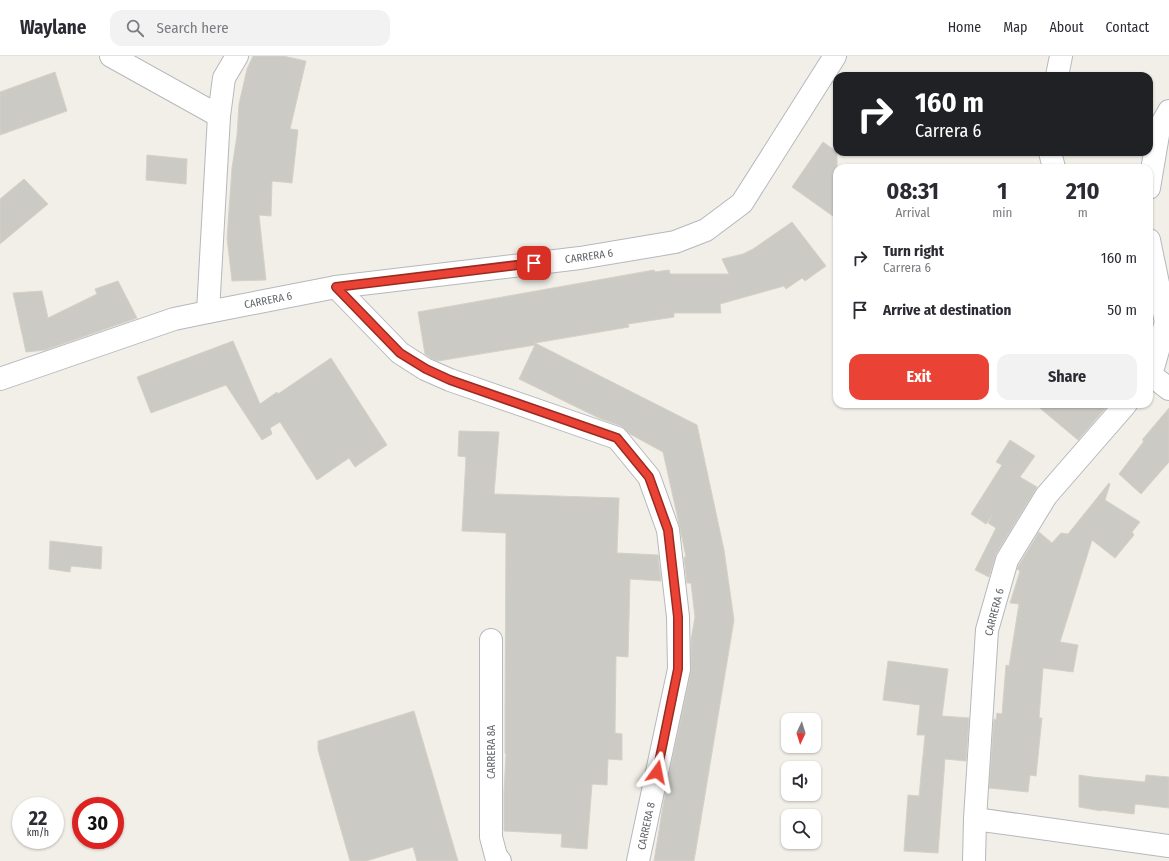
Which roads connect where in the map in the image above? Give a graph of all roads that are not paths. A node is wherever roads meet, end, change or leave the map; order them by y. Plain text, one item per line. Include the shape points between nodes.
1 (111, 56) edge
2 (237, 56) edge
3 (835, 56) edge
4 (1061, 56) edge
5 (1058, 72) edge
6 (1169, 111) edge
7 (219, 116) junction
8 (1153, 164) edge
9 (1153, 259) edge
10 (336, 287) junction
11 (208, 312) junction
12 (1153, 363) edge
13 (1153, 376) edge
14 (0, 379) edge
15 (1169, 389) edge
16 (1123, 408) edge
17 (491, 640) dead end
18 (975, 819) junction
19 (1169, 846) edge
20 (500, 861) edge
21 (638, 861) edge
22 (974, 861) edge

1 - 7 street
2 - 7 street via 224,78
3 - 10 street, CARRERA 6 via 742,204 706,230 675,242 580,258
4 - 5 street
6 - 8 street via 1158,129
7 - 11 street
9 - 12 street via 1166,322
10 - 11 street, CARRERA 6
10 - 21 street, CARRERA 8 via 400,353 426,369 450,380 617,438 649,477 668,530 678,617 678,669
11 - 14 street, CARRERA 6 via 174,319
13 - 15 street
16 - 18 street, CARRERA 6 via 1046,496 1007,560 987,630
17 - 20 street, CARRERA 8A via 491,837
18 - 19 street
18 - 22 street, CARRERA 6

